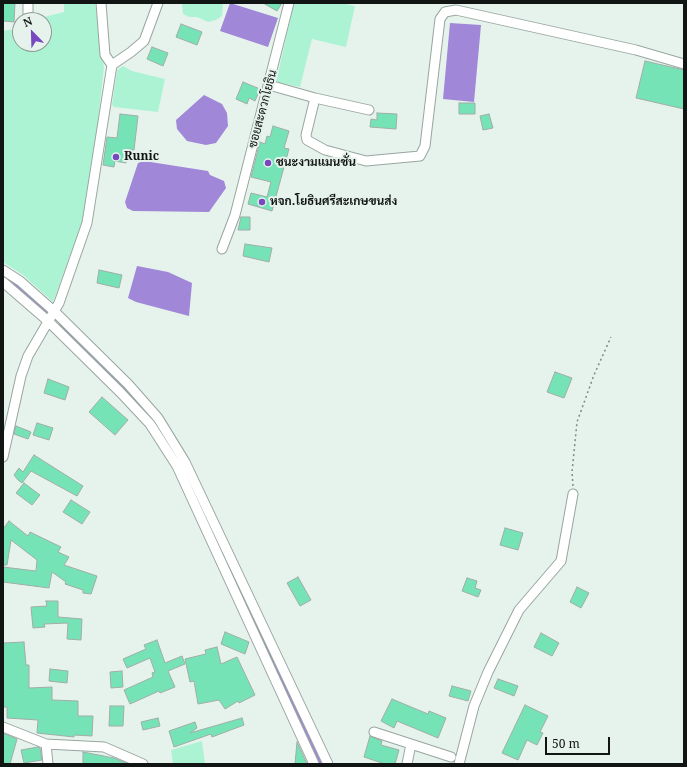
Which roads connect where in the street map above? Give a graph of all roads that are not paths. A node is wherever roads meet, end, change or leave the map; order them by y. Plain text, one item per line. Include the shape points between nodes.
1 (101, 3) edge
2 (158, 3) edge
3 (289, 3) edge
4 (684, 64) edge
5 (112, 65) junction
6 (269, 85) junction
7 (315, 98) junction
8 (369, 110) dead end
9 (222, 249) dead end
10 (3, 270) edge
11 (3, 282) edge
12 (55, 312) junction
13 (48, 321) junction
14 (3, 457) edge
15 (574, 494) road end
16 (3, 727) edge
17 (374, 732) dead end
18 (46, 744) junction
19 (411, 744) junction
20 (451, 757) dead end
21 (48, 764) edge
22 (143, 764) edge
23 (314, 764) edge
24 (328, 764) edge
25 (406, 764) edge
26 (459, 764) edge

1 - 5 street via 105,55
2 - 5 street via 144,41
3 - 6 street, ซอยสะดวกโยธิน
4 - 7 street via 636,50 456,10 445,12 440,19 425,146 420,156 366,161 324,150 307,140 306,134
5 - 12 street via 87,223
6 - 7 street
6 - 9 street, ซอยสะดวกโยธิน via 235,215
7 - 8 street
10 - 12 street via 20,281
11 - 13 street
12 - 13 street
12 - 24 street via 128,384 158,418 185,462
13 - 14 street via 28,356 21,376
13 - 23 street via 150,424 177,466
15 - 26 street via 561,561 519,610 474,706
16 - 18 street
17 - 19 street
18 - 21 street
18 - 22 street via 104,747
19 - 20 street
19 - 25 street

